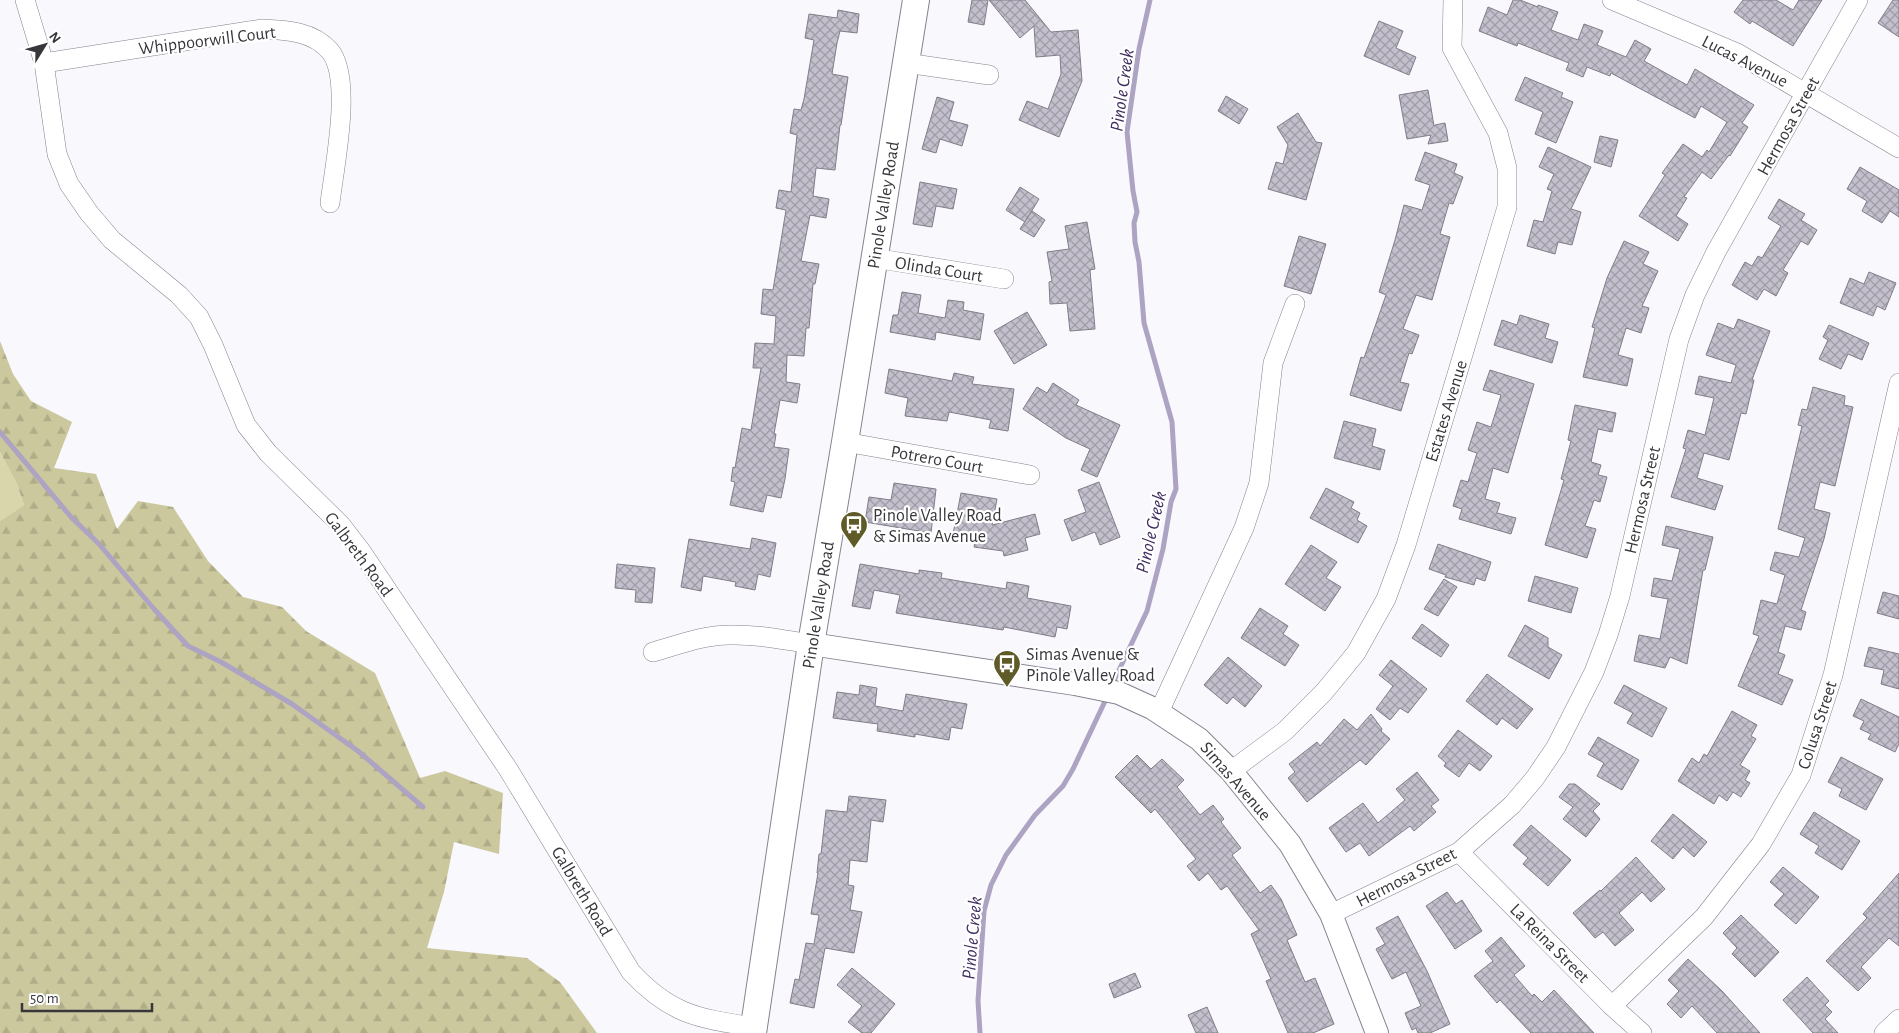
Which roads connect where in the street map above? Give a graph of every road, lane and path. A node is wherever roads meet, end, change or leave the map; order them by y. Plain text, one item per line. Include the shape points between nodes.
1 (25, 0) edge
2 (916, 0) edge
3 (1453, 0) edge
4 (1612, 0) edge
5 (1858, 0) edge
6 (44, 63) junction
7 (906, 63) junction
8 (989, 75) dead end
9 (1807, 94) junction
10 (1899, 148) edge
11 (330, 203) dead end
12 (874, 258) junction
13 (1004, 279) dead end
14 (1295, 304) dead end
15 (1899, 383) edge
16 (845, 442) junction
17 (1030, 475) dead end
18 (811, 644) junction
19 (654, 652) dead end
20 (1155, 710) junction
21 (1230, 771) junction
22 (1459, 852) junction
23 (1331, 914) junction
24 (1612, 1006) junction
25 (1899, 1018) edge
26 (753, 1030) edge
27 (1377, 1033) edge
28 (1642, 1033) edge
29 (1884, 1033) edge

1 - 6 street, Galbreth Road
2 - 7 main road, Pinole Valley Road
3 - 21 street, Estates Avenue via 1452,48 1498,133 1507,168 1507,207 1406,545 1386,599 1356,653 1324,692 1285,731
4 - 9 street, Lucas Avenue via 1737,53
5 - 9 street, Hermosa Street
6 - 11 street, Whippoorwill Court via 262,29 292,31 312,38 330,52 338,68 341,85 341,114
6 - 26 street, Galbreth Road via 57,154 70,184 112,240 179,295 198,317 246,425 268,453 341,525 361,552 508,769 631,972 646,988 680,1011
7 - 8 street
7 - 12 main road, Pinole Valley Road
9 - 10 street, Lucas Avenue
9 - 22 street, Hermosa Street via 1716,252 1695,295 1680,338 1620,596 1594,672 1556,747 1535,778 1512,805
12 - 13 street, Olinda Court
12 - 16 main road, Pinole Valley Road
14 - 20 street via 1273,363 1259,483 1244,528
15 - 24 street, Colusa Street via 1833,675 1801,775 1761,844 1704,917
16 - 17 street, Potrero Court
16 - 18 main road, Pinole Valley Road
18 - 19 street, Simas Avenue via 728,635
18 - 20 street, Simas Avenue via 1075,684 1119,693
18 - 26 main road, Pinole Valley Road
20 - 21 street, Simas Avenue via 1199,739
21 - 23 street, Simas Avenue via 1290,844
22 - 23 street, Hermosa Street
22 - 24 street, La Reina Street
23 - 27 street, Simas Avenue
24 - 28 street, La Reina Street
25 - 29 street

